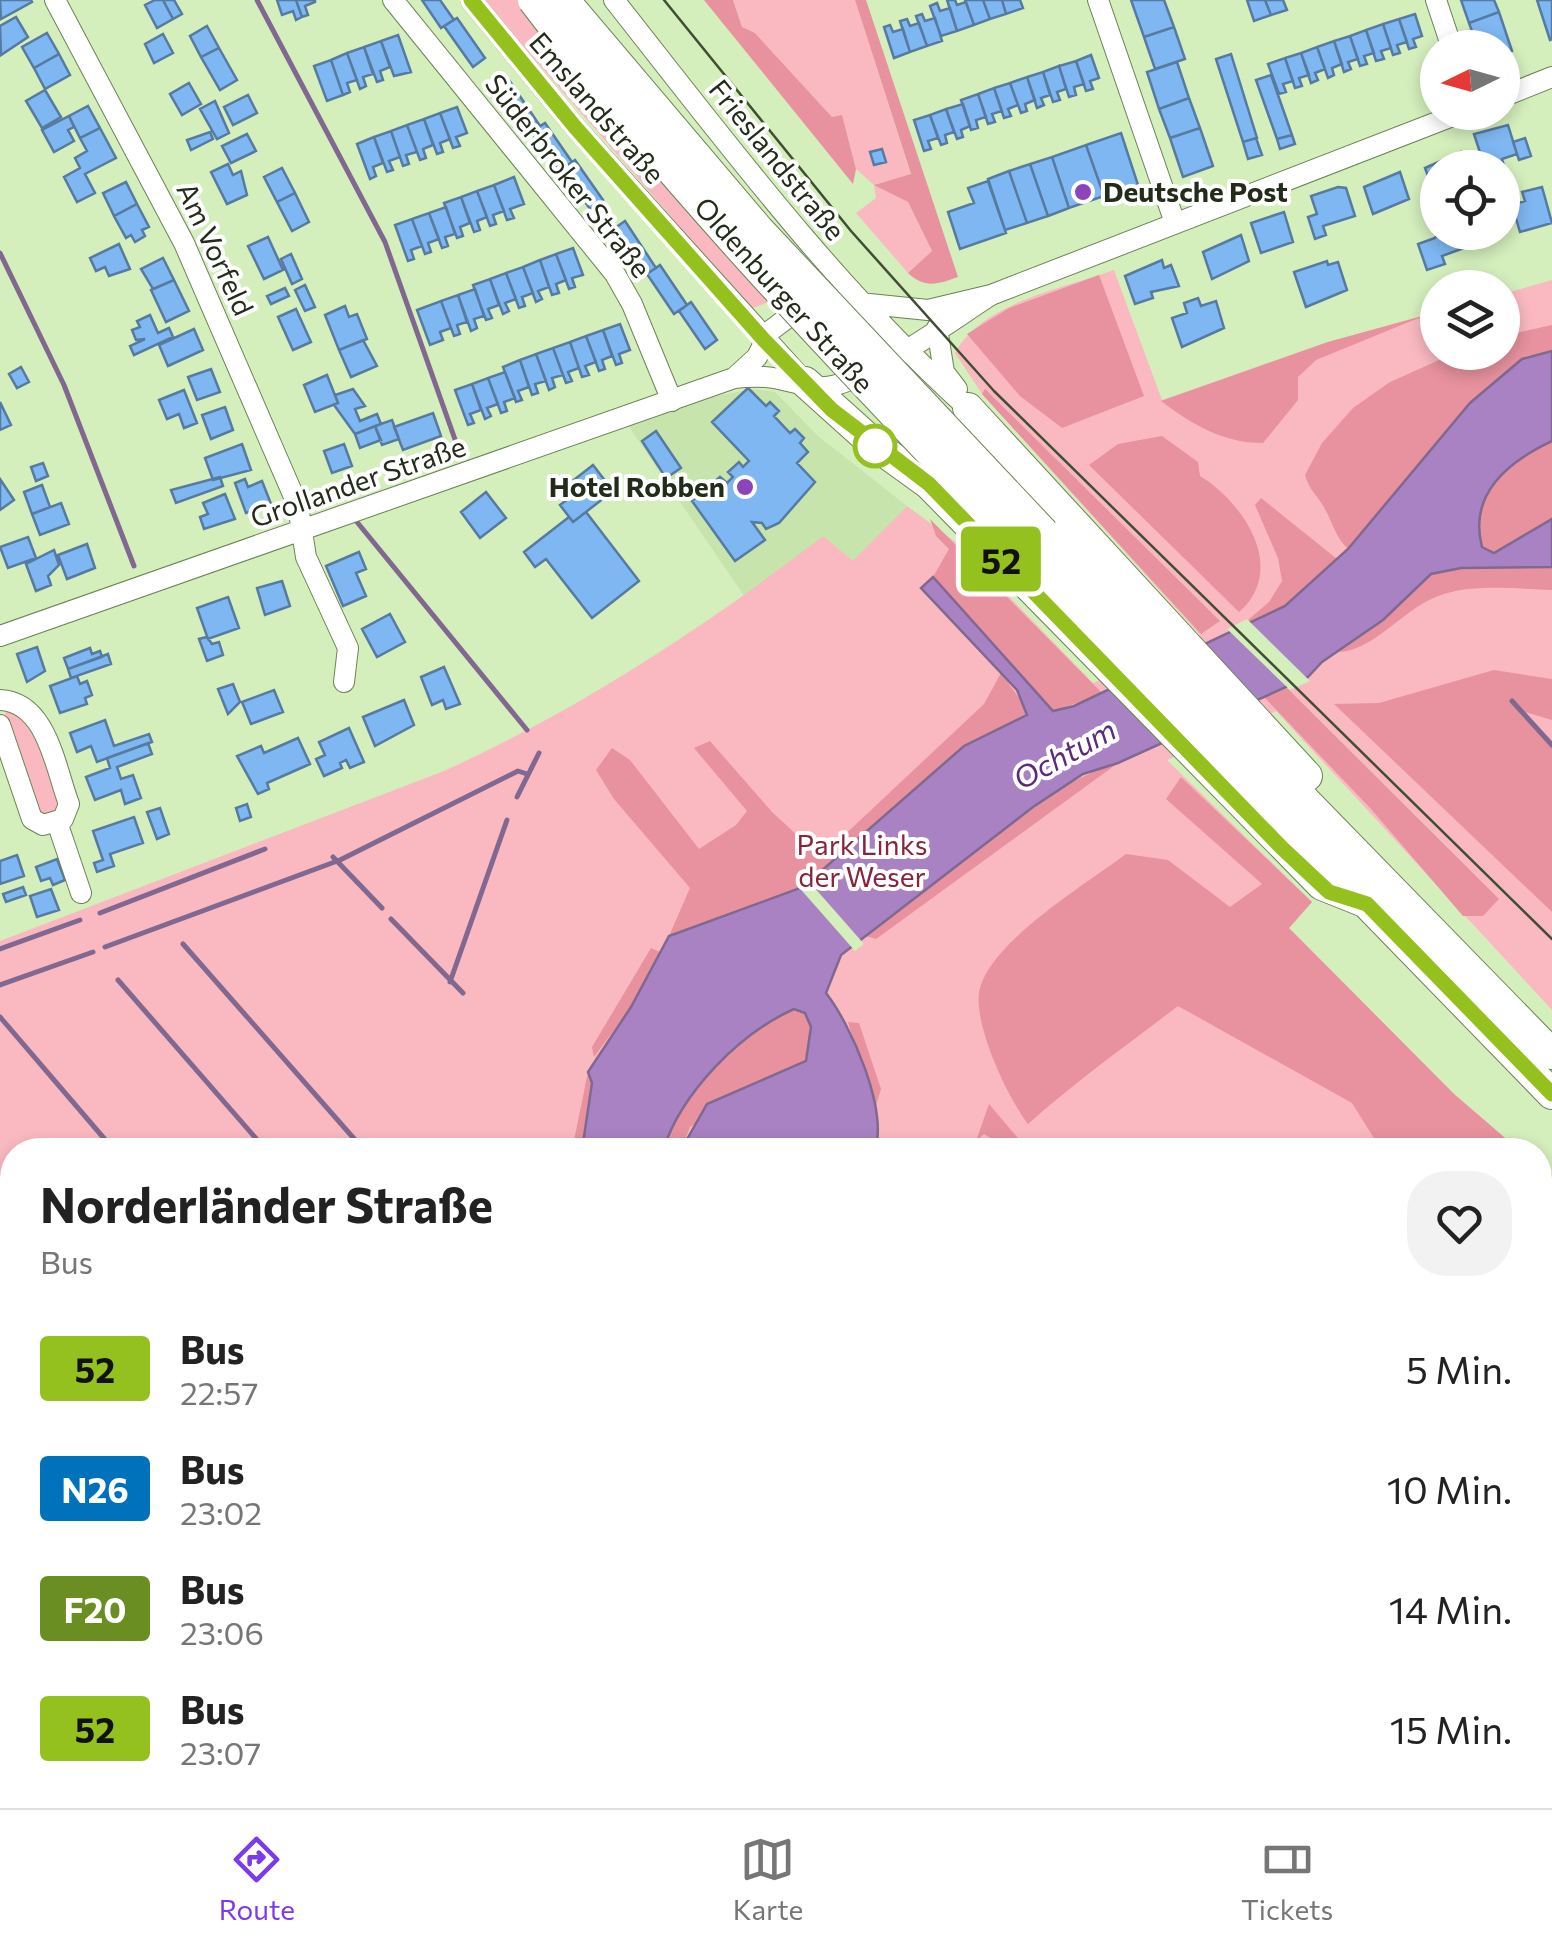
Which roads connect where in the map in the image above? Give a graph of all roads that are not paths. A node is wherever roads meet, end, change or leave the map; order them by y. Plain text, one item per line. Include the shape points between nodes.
1 (55, 0) edge
2 (393, 0) edge
3 (471, 0) edge
4 (533, 0) edge
5 (564, 0) edge
6 (614, 0) edge
7 (1098, 0) edge
8 (1436, 0) edge
9 (1446, 30) edge
10 (1552, 77) edge
11 (1520, 90) edge
12 (1420, 129) edge
13 (1175, 223) junction
14 (991, 295) junction
15 (862, 303) junction
16 (937, 328) junction
17 (764, 340) junction
18 (903, 349) junction
19 (734, 378) junction
20 (806, 382) junction
21 (672, 401) junction
22 (968, 408) junction
23 (303, 531) junction
24 (1034, 542) junction
25 (0, 636) edge
26 (1147, 658) junction
27 (344, 682) dead end
28 (0, 700) edge
29 (0, 725) edge
30 (1220, 735) junction
31 (57, 822) junction
32 (1371, 889) junction
33 (81, 893) dead end
34 (1552, 1054) edge
35 (1552, 1094) edge

1 - 23 street, Am Vorfeld via 184,244
2 - 21 street, Süderbroker Straße via 615,274
3 - 17 street, Emslandstraße
4 - 24 highway, Oldenburger Straße, bridge via 702,204
5 - 24 highway, Oldenburger Straße, bridge
6 - 15 street, Frieslandstraße
7 - 13 street
8 - 9 street
10 - 11 street
12 - 13 street
13 - 14 street
14 - 15 street via 928,310
14 - 16 street, Grollander Straße
15 - 17 street via 803,306
15 - 18 street, Frieslandstraße
16 - 18 street, Grollander Straße
16 - 22 street via 944,372
17 - 19 street via 757,357
17 - 20 street, Emslandstraße
18 - 20 street, Grollander Straße via 852,382
18 - 22 street, Frieslandstraße
19 - 20 street, Grollander Straße via 771,374
19 - 21 street, Grollander Straße
20 - 26 highway via 875,446
21 - 23 street, Grollander Straße
22 - 26 highway
23 - 25 street, Grollander Straße
23 - 27 street, Am Vorfeld via 306,557 348,648
24 - 26 highway, Oldenburger Straße
26 - 30 highway, Oldenburger Straße
26 - 30 highway
28 - 31 street via 16,700 38,719 69,804
29 - 31 street via 32,820 43,826
30 - 32 highway, Oldenburger Straße
30 - 32 highway via 1361,835
31 - 33 street
32 - 34 highway, Oldenburger Straße
32 - 35 highway, Oldenburger Straße

